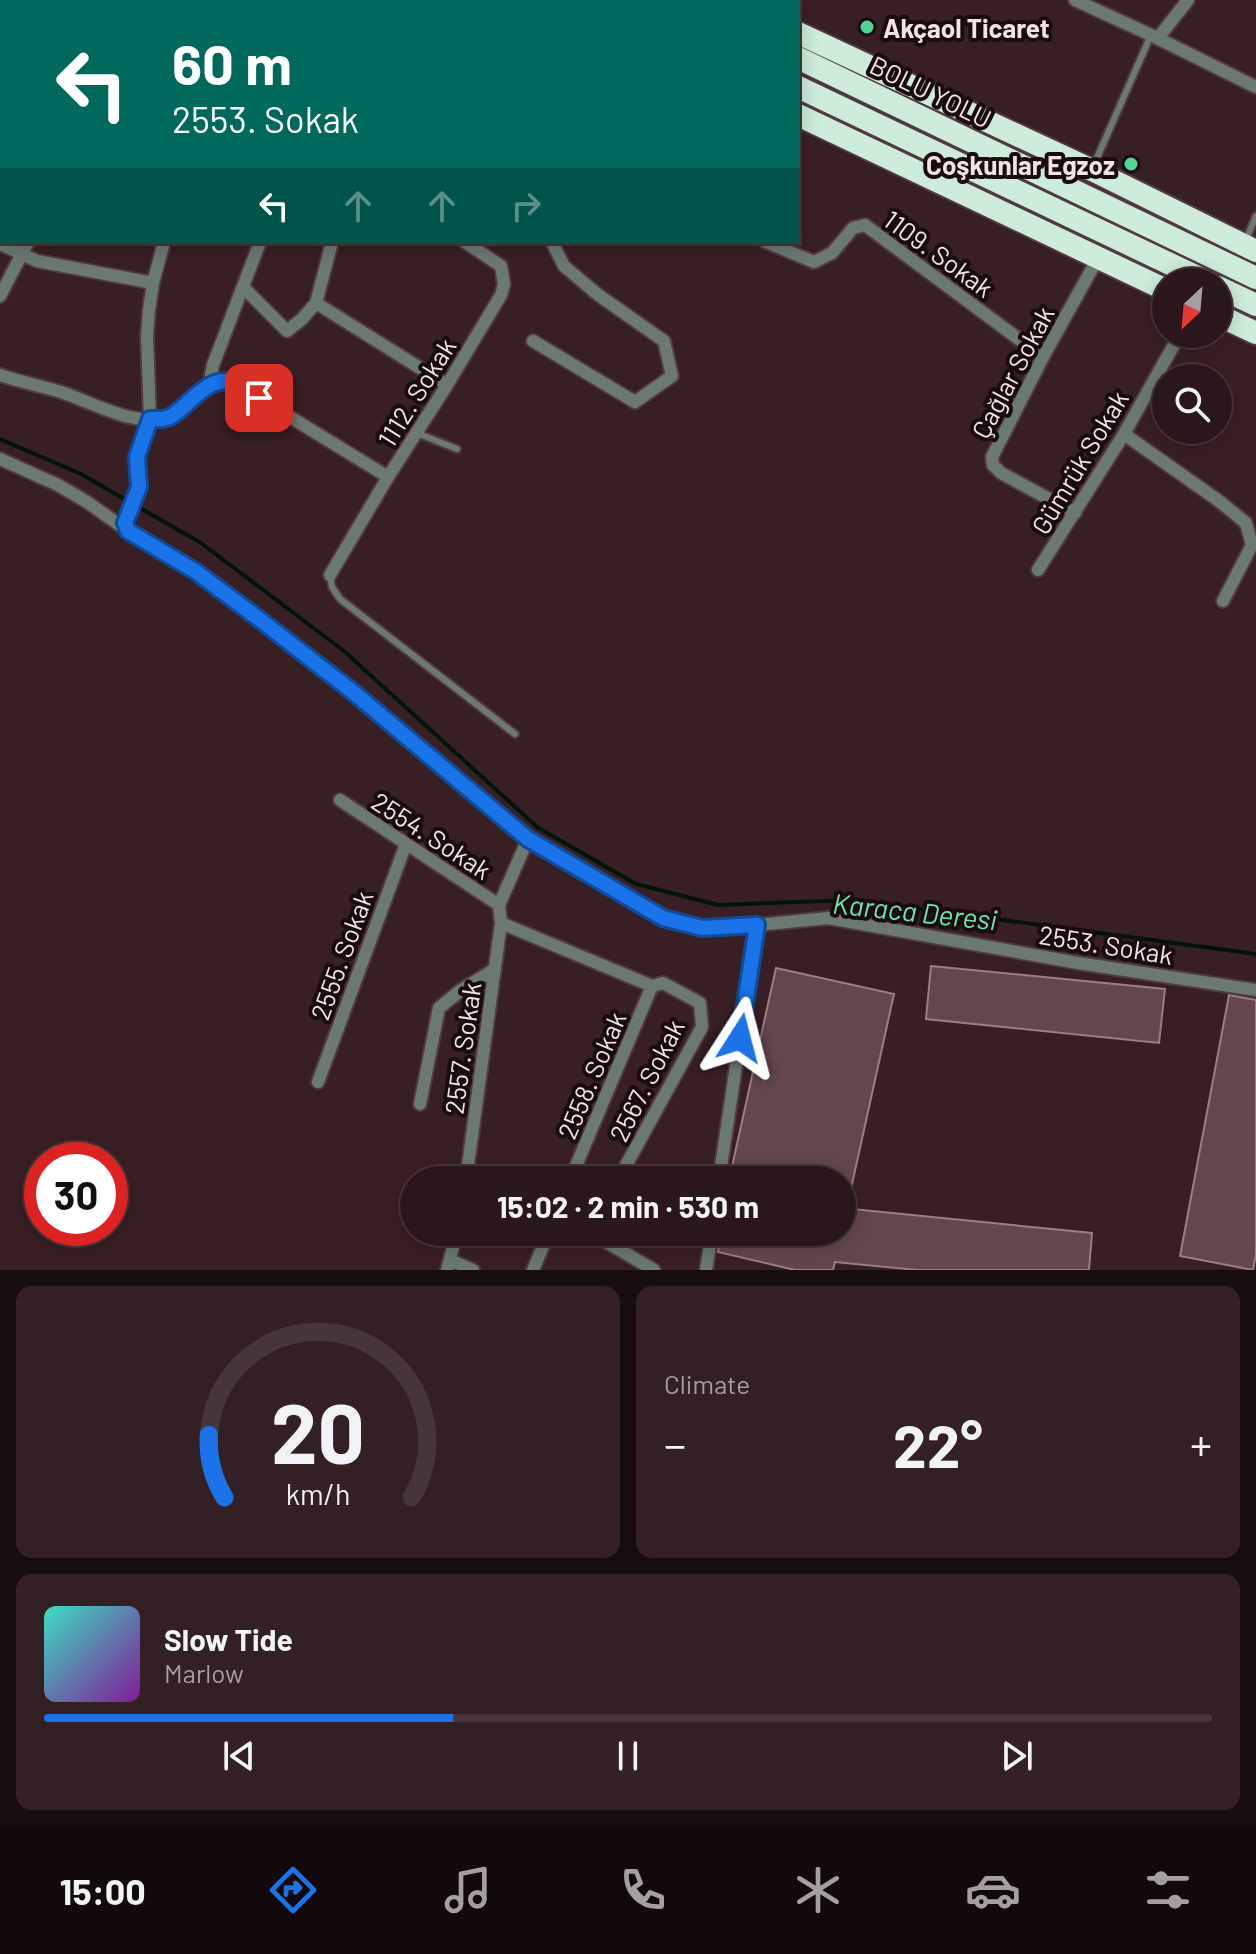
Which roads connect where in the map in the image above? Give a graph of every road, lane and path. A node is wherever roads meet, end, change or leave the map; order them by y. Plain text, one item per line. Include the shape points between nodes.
1 (1075, 0) edge
2 (1188, 0) edge
3 (800, 34) edge
4 (1155, 36) junction
5 (800, 59) edge
6 (1256, 87) edge
7 (800, 88) edge
8 (800, 116) edge
9 (1092, 170) junction
10 (1256, 216) edge
11 (0, 244) edge
12 (163, 244) edge
13 (259, 244) edge
14 (331, 244) edge
15 (468, 244) edge
16 (553, 244) edge
17 (771, 244) edge
18 (25, 248) edge
19 (1250, 248) edge
20 (1098, 258) junction
21 (1179, 268) edge
22 (1256, 278) edge
23 (153, 283) junction
24 (1152, 283) edge
25 (243, 287) junction
26 (1232, 294) edge
27 (0, 296) edge
28 (316, 303) junction
29 (1256, 305) edge
30 (1232, 322) edge
31 (1256, 333) edge
32 (533, 341) dead end
33 (1172, 348) edge
34 (1043, 357) junction
35 (0, 375) edge
36 (212, 384) junction
37 (447, 385) junction
38 (150, 419) junction
39 (417, 433) junction
40 (1124, 434) junction
41 (457, 449) dead end
42 (0, 459) edge
43 (388, 477) junction
44 (1075, 513) junction
45 (127, 527) junction
46 (1038, 570) dead end
47 (330, 575) joint
48 (1223, 601) dead end
49 (515, 734) dead end
50 (340, 800) dead end
51 (528, 839) junction
52 (406, 844) junction
53 (499, 905) junction
54 (501, 923) junction
55 (757, 925) junction
56 (495, 969) junction
57 (652, 986) junction
58 (1256, 990) edge
59 (318, 1082) dead end
60 (420, 1104) dead end
61 (468, 1166) edge
62 (576, 1166) edge
63 (626, 1166) edge
64 (721, 1166) edge
65 (543, 1246) edge
66 (613, 1246) edge
67 (710, 1246) edge
68 (449, 1265) edge
69 (473, 1270) edge
70 (533, 1270) edge
71 (654, 1270) edge
72 (706, 1270) edge

1 - 4 street
2 - 4 street
3 - 9 highway
4 - 6 street
4 - 9 lane
5 - 22 highway, BOLU YOLU
7 - 21 highway
8 - 20 highway
9 - 19 highway
10 - 19 lane
11 - 18 street
12 - 23 street
13 - 25 street
14 - 28 street
15 - 37 street, 1112. Sokak via 501,266 504,284
16 - 32 street via 564,266 664,341 672,376 635,402
17 - 34 street, 1109. Sokak via 814,262 832,253 853,228 865,225
18 - 23 street via 37,261
18 - 27 street
20 - 24 highway
20 - 34 street, Çağlar Sokak
23 - 38 street via 147,336
25 - 28 street via 287,331
25 - 36 street via 213,365
26 - 29 highway
28 - 37 street
30 - 31 highway
33 - 40 street, Gümrük Sokak
34 - 44 street, Çağlar Sokak via 992,461 996,470
35 - 38 street via 128,417
36 - 38 street via 170,417
36 - 43 street via 233,382
37 - 39 street, 1112. Sokak
38 - 45 street via 137,457 139,487
39 - 41 lane
39 - 43 street, 1112. Sokak
40 - 44 street, Gümrük Sokak
40 - 48 street via 1246,523 1252,545
42 - 45 street, 2553. Sokak via 58,485
43 - 47 street, 1112. Sokak
44 - 46 street, Gümrük Sokak
45 - 51 street, 2553. Sokak via 195,571 341,682
47 - 49 lane via 340,599
50 - 52 street, 2554. Sokak
51 - 53 street, 2554. Sokak
51 - 55 street, 2553. Sokak via 663,918 702,928
52 - 53 street, 2554. Sokak
52 - 59 street, 2555. Sokak
53 - 54 street, 2554. Sokak
54 - 56 street, 2557. Sokak
54 - 57 street
55 - 58 street, 2553. Sokak via 828,918
55 - 64 street
56 - 60 street via 439,1008
56 - 61 street, 2557. Sokak
57 - 62 street, 2558. Sokak
57 - 63 street, 2567. Sokak via 663,983 700,1003 702,1027
65 - 70 street
66 - 71 street
67 - 72 street
68 - 69 street

